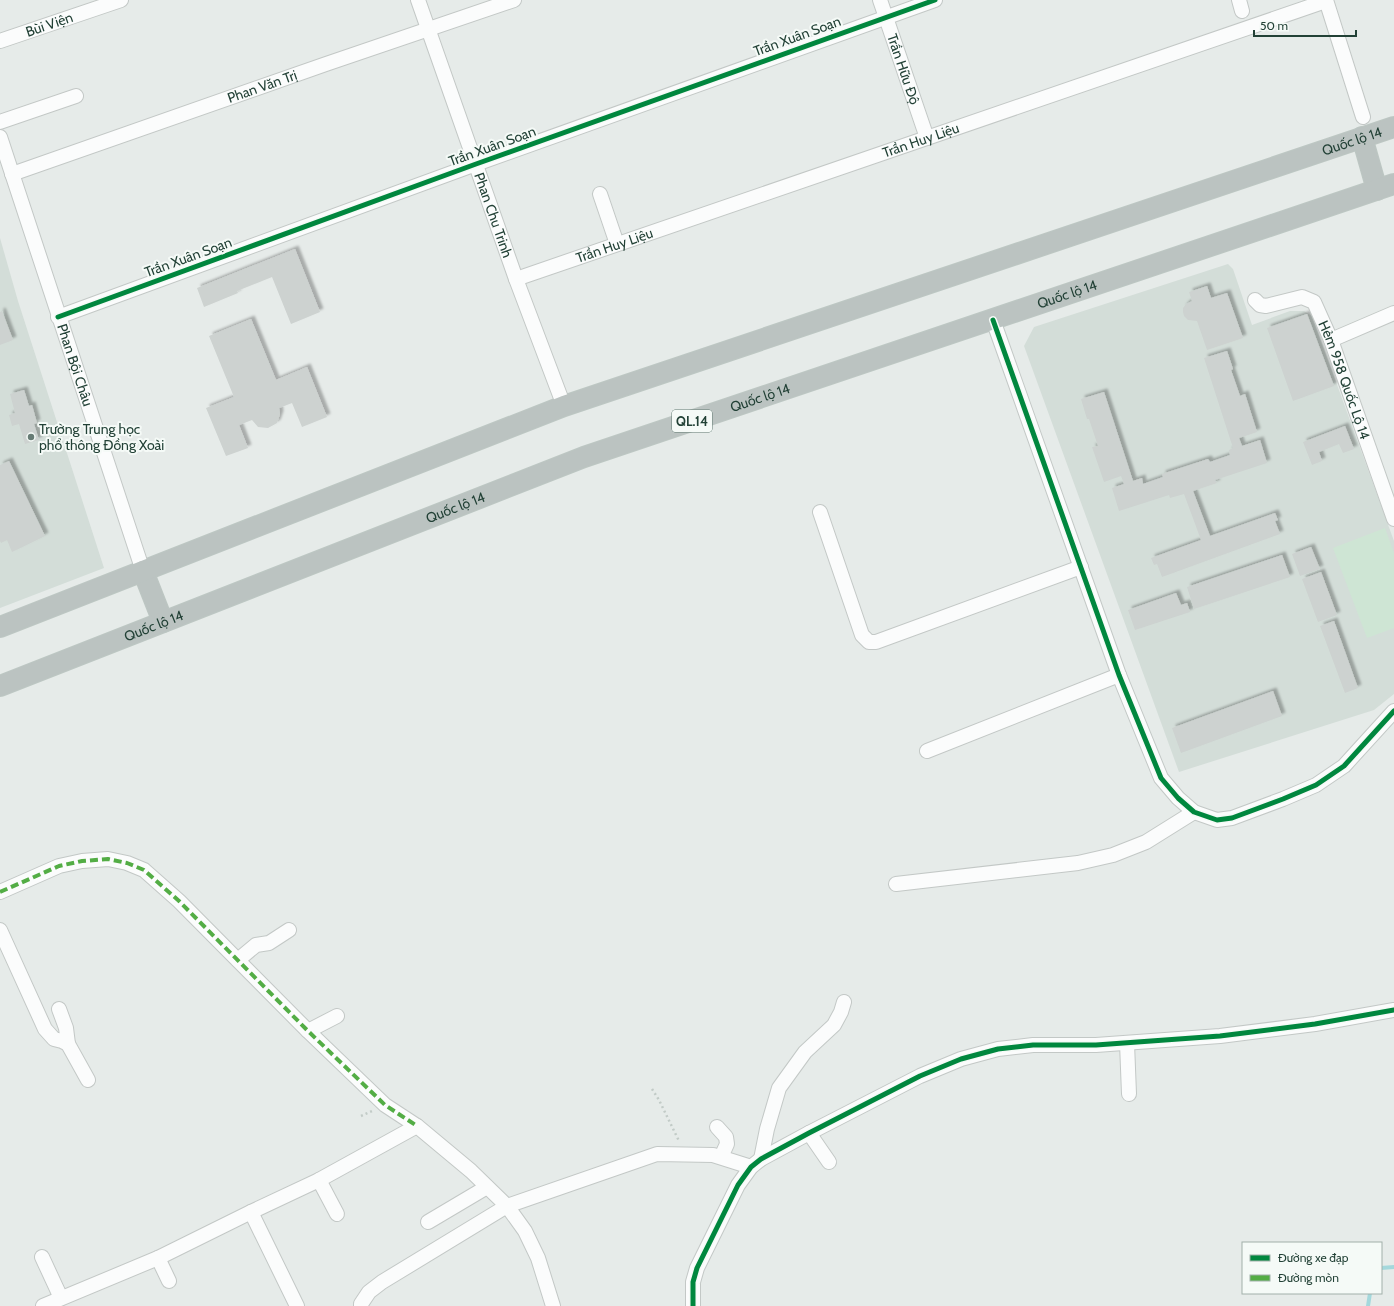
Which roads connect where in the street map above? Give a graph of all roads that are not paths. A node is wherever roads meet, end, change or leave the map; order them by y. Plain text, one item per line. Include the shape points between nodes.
1 (121, 0) edge
2 (418, 0) edge
3 (514, 0) edge
4 (880, 0) edge
5 (935, 0) edge
6 (1326, 0) edge
7 (1244, 14) edge
8 (886, 17) junction
9 (428, 29) junction
10 (0, 40) edge
11 (76, 96) dead end
12 (1363, 117) dead end
13 (0, 122) edge
14 (1394, 127) edge
15 (0, 137) edge
16 (1362, 137) junction
17 (928, 138) junction
18 (476, 164) junction
19 (12, 174) junction
20 (1386, 187) edge
21 (600, 194) dead end
22 (617, 244) junction
23 (516, 279) junction
24 (1255, 300) dead end
25 (1394, 313) edge
26 (58, 317) junction
27 (993, 320) junction
28 (1331, 340) junction
29 (564, 406) junction
30 (820, 512) dead end
31 (1394, 519) edge
32 (1081, 566) junction
33 (142, 570) junction
34 (163, 622) junction
35 (0, 627) edge
36 (1119, 675) junction
37 (0, 686) edge
38 (1394, 711) edge
39 (927, 752) dead end
40 (1194, 812) junction
41 (896, 884) dead end
42 (0, 892) edge
43 (0, 930) edge
44 (289, 930) dead end
45 (238, 960) junction
46 (844, 1002) dead end
47 (59, 1009) dead end
48 (1394, 1010) edge
49 (337, 1016) dead end
50 (308, 1031) junction
51 (1127, 1043) junction
52 (68, 1044) junction
53 (88, 1080) dead end
54 (1129, 1094) dead end
55 (416, 1126) junction
56 (716, 1128) dead end
57 (809, 1133) junction
58 (721, 1158) junction
59 (829, 1162) dead end
60 (756, 1163) junction
61 (319, 1180) junction
62 (487, 1186) junction
63 (507, 1206) junction
64 (251, 1212) junction
65 (337, 1214) dead end
66 (428, 1222) dead end
67 (42, 1257) dead end
68 (158, 1258) junction
69 (169, 1281) dead end
70 (61, 1298) junction
71 (43, 1306) edge
72 (297, 1306) edge
73 (361, 1306) edge
74 (553, 1306) edge
75 (693, 1306) edge

1 - 10 street, Bùi Viện
2 - 9 street, Phan Chu Trinh
3 - 9 street, Phan Văn Trị
4 - 8 street, Trần Hữu Độ
5 - 8 street, Trần Xuân Soạn
6 - 7 street, Trần Huy Liệu
6 - 12 street
7 - 17 street, Trần Huy Liệu
8 - 17 street, Trần Hữu Độ
8 - 18 street, Trần Xuân Soạn
9 - 18 street, Phan Chu Trinh
9 - 19 street, Phan Văn Trị
11 - 13 street
14 - 16 highway, Quốc lộ 14
15 - 19 street, Phan Bội Châu
16 - 20 highway
16 - 29 highway, Quốc lộ 14
17 - 22 street, Trần Huy Liệu
18 - 23 street, Phan Chu Trinh
18 - 26 street, Trần Xuân Soạn
19 - 26 street, Phan Bội Châu
20 - 27 highway, Quốc lộ 14 / QL.14
21 - 22 street
22 - 23 street, Trần Huy Liệu
23 - 29 street, Phan Chu Trinh
24 - 28 street, Hẻm 958 Quốc Lộ 14 via 1266,306 1302,297 1309,299 1314,302
25 - 28 street
26 - 33 street, Phan Bội Châu
27 - 32 street
27 - 34 highway, Quốc lộ 14 / QL.14 via 584,458
28 - 31 street, Hẻm 958 Quốc Lộ 14
29 - 33 highway, Quốc lộ 14
30 - 32 street via 862,635 869,642 876,642
32 - 36 street
33 - 34 highway
33 - 35 highway, Quốc lộ 14
34 - 37 highway, Quốc lộ 14 / QL.14
36 - 39 street
36 - 40 street via 1162,778 1178,798
38 - 40 street via 1344,766 1316,785 1232,818 1217,820
40 - 41 street via 1146,842 1113,855 1078,863
42 - 45 street via 59,866 108,859 127,864 144,870 161,884
43 - 52 street via 45,1029 54,1040
44 - 45 street via 269,943 256,945
45 - 50 street
46 - 60 street via 834,1025 805,1052 779,1088
47 - 52 street via 66,1028
48 - 51 street via 1315,1024 1227,1035
49 - 50 street
50 - 55 street via 385,1105
51 - 54 street
51 - 57 street via 1033,1045 998,1049 961,1059 920,1076
52 - 53 street
55 - 61 street
55 - 62 street
56 - 58 street via 726,1137 727,1144
57 - 59 street
57 - 60 street
58 - 60 street
58 - 63 street via 714,1155 657,1154
60 - 75 street via 738,1185 696,1268
61 - 64 street
61 - 65 street
62 - 63 street
62 - 66 street
63 - 73 street via 382,1282 369,1292
63 - 74 street via 525,1231 538,1258
64 - 68 street
64 - 72 street
67 - 70 street
68 - 69 street
68 - 70 street
70 - 71 street

